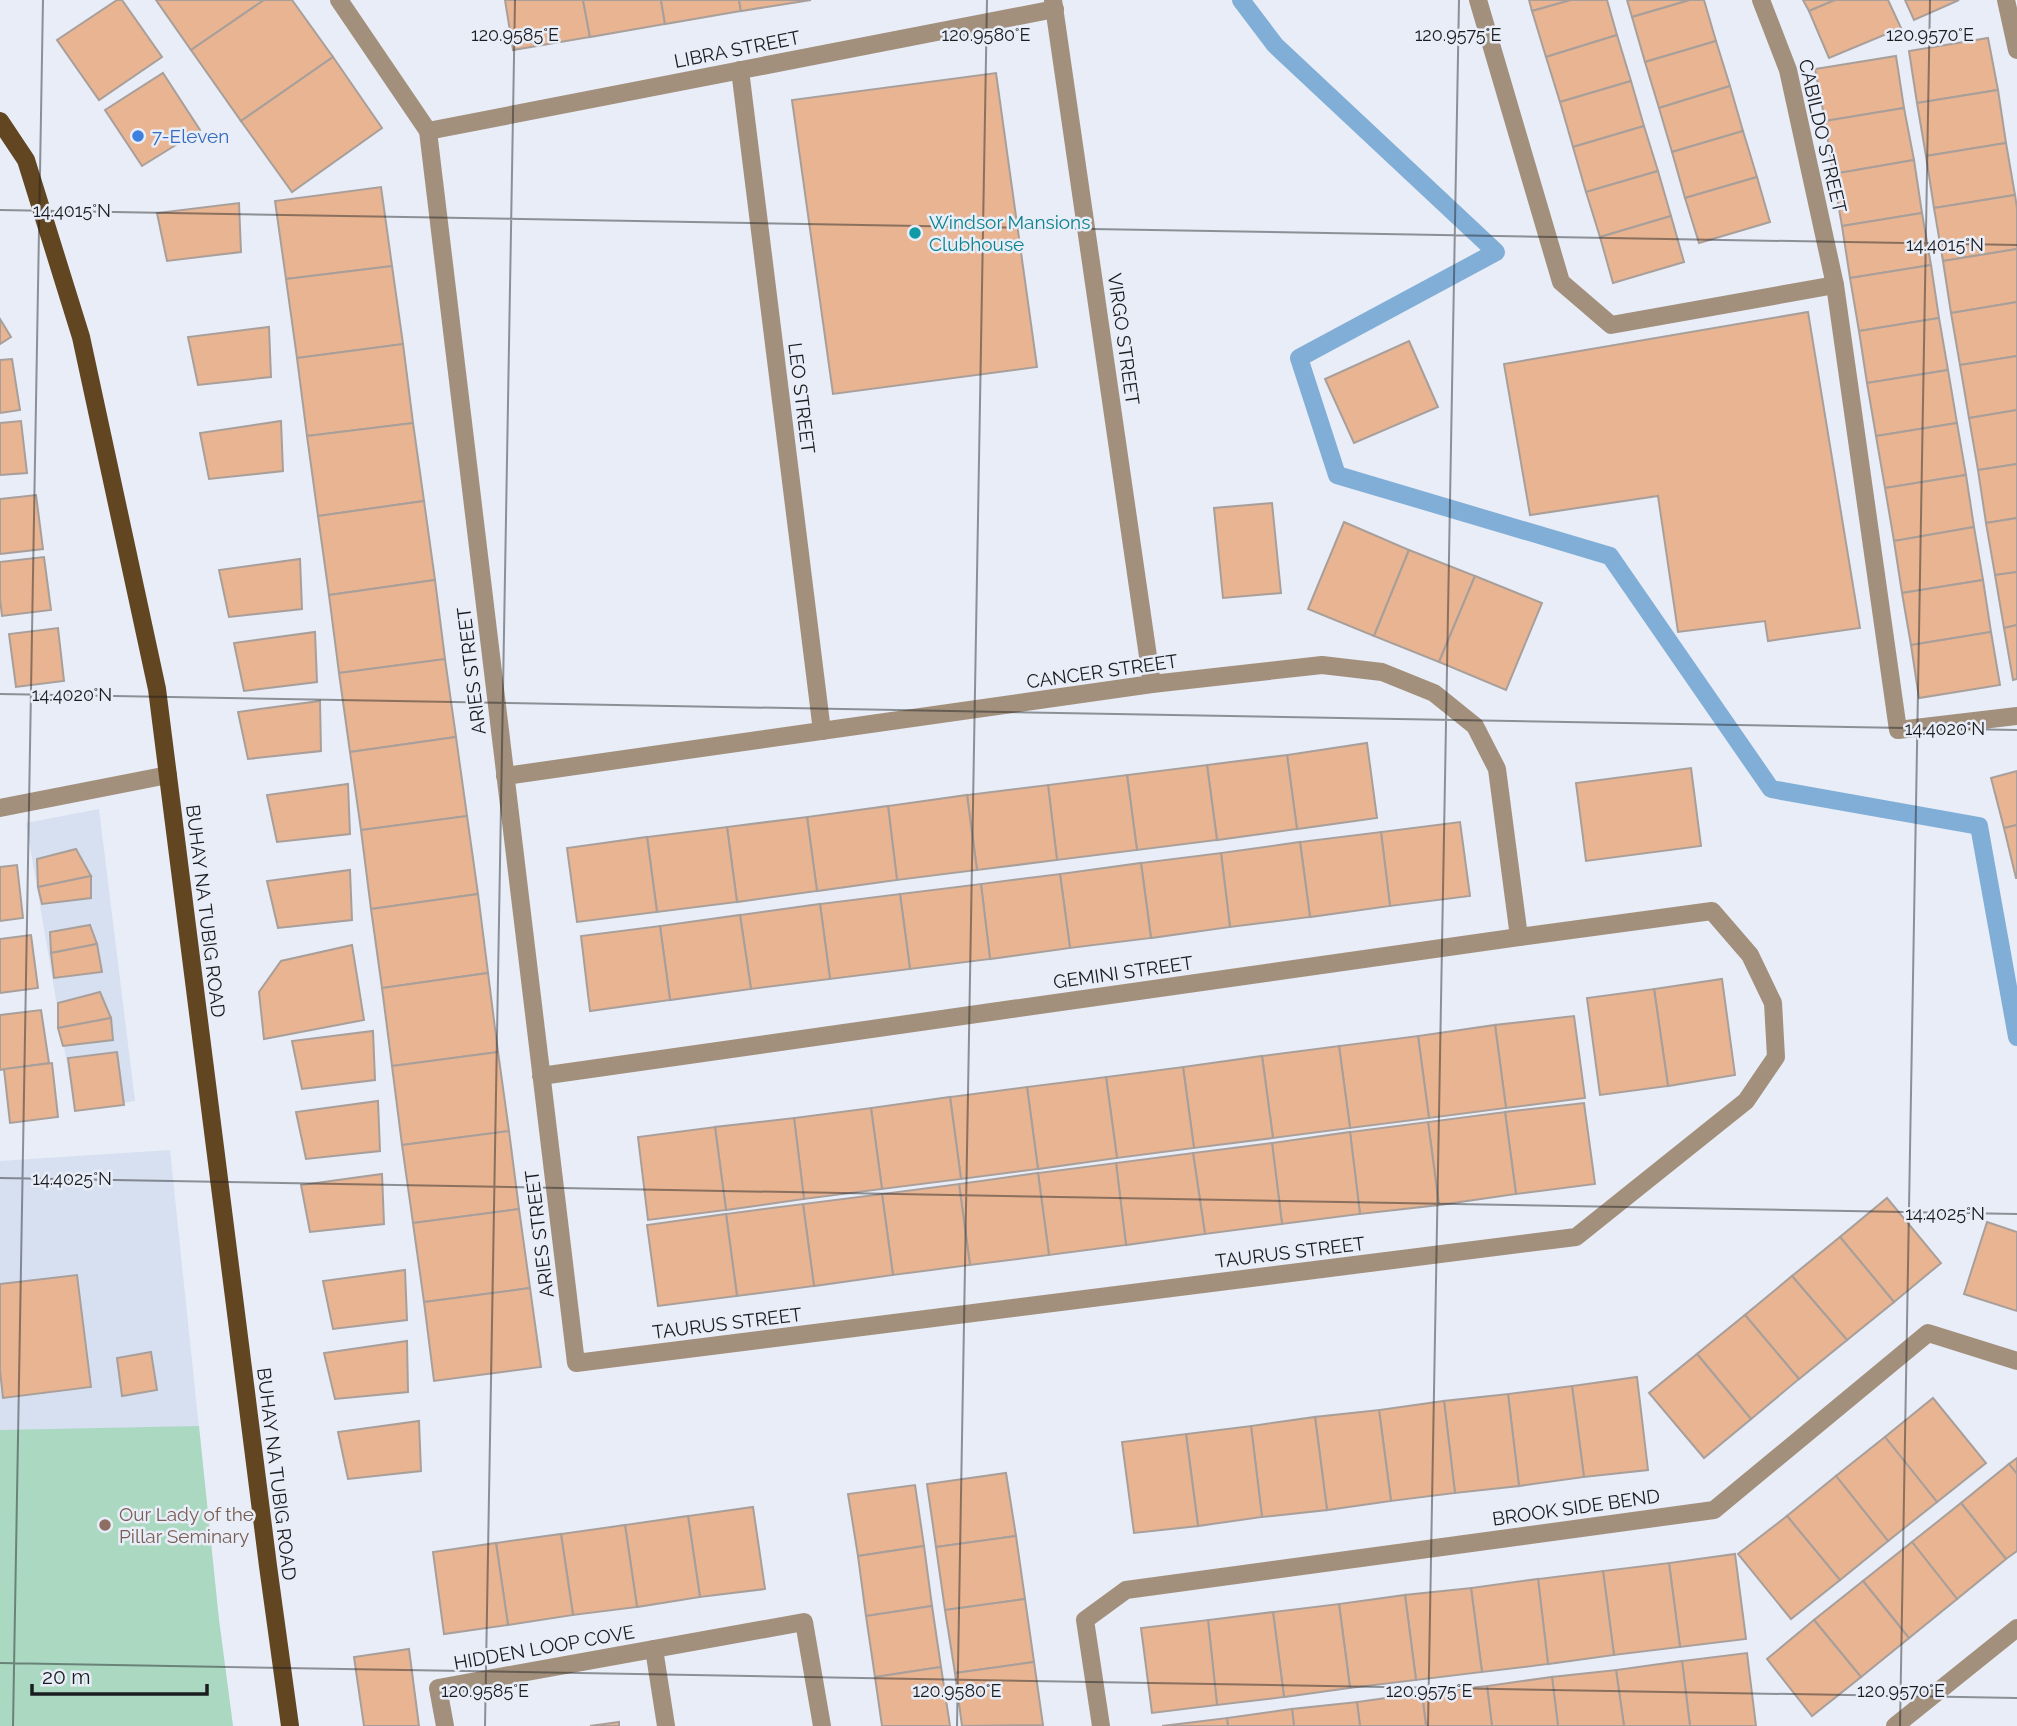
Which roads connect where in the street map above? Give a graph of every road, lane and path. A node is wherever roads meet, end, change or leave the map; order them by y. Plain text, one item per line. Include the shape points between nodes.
1 (339, 0) edge
2 (1478, 0) edge
3 (1761, 0) edge
4 (2006, 0) edge
5 (1054, 4) edge
6 (2017, 50) edge
7 (740, 70) junction
8 (0, 121) edge
9 (428, 131) junction
10 (1835, 285) junction
11 (1152, 684) junction
12 (2017, 716) edge
13 (822, 731) junction
14 (168, 775) junction
15 (505, 776) junction
16 (0, 807) edge
17 (1712, 911) joint
18 (1519, 937) junction
19 (541, 1076) junction
20 (2017, 1361) edge
21 (576, 1363) joint
22 (2017, 1628) edge
23 (654, 1649) junction
24 (290, 1726) edge
25 (445, 1726) edge
26 (666, 1726) edge
27 (822, 1726) edge
28 (1101, 1726) edge
29 (1895, 1726) edge

1 - 9 street, ARIES STREET
2 - 10 street via 1561,282 1612,325
3 - 10 street, CABILDO STREET via 1788,70
4 - 6 street
5 - 7 street, LIBRA STREET
5 - 11 street, VIRGO STREET
7 - 9 street, LIBRA STREET
7 - 13 street, LEO STREET
8 - 14 main road, BUHAY NA TUBIG ROAD via 26,160 80,337 158,689
9 - 15 street, ARIES STREET
10 - 12 street, CABILDO STREET via 1898,730
11 - 13 street, CANCER STREET
11 - 18 street, CANCER STREET via 1322,665 1382,672 1434,693 1475,726 1497,769
13 - 15 street, CANCER STREET
14 - 16 street
14 - 24 main road, BUHAY NA TUBIG ROAD
15 - 19 street, ARIES STREET
17 - 18 street, GEMINI STREET
17 - 21 street, TAURUS STREET via 1750,955 1773,1003 1776,1056 1746,1101 1576,1237
18 - 19 street, GEMINI STREET
19 - 21 street, ARIES STREET
20 - 28 street, BROOK SIDE BEND via 1928,1333 1714,1510 1126,1590 1085,1620
22 - 29 street
23 - 25 street, HIDDEN LOOP COVE via 438,1688
23 - 26 street, HIDDEN LOOP COVE
23 - 27 street, HIDDEN LOOP COVE via 804,1622

